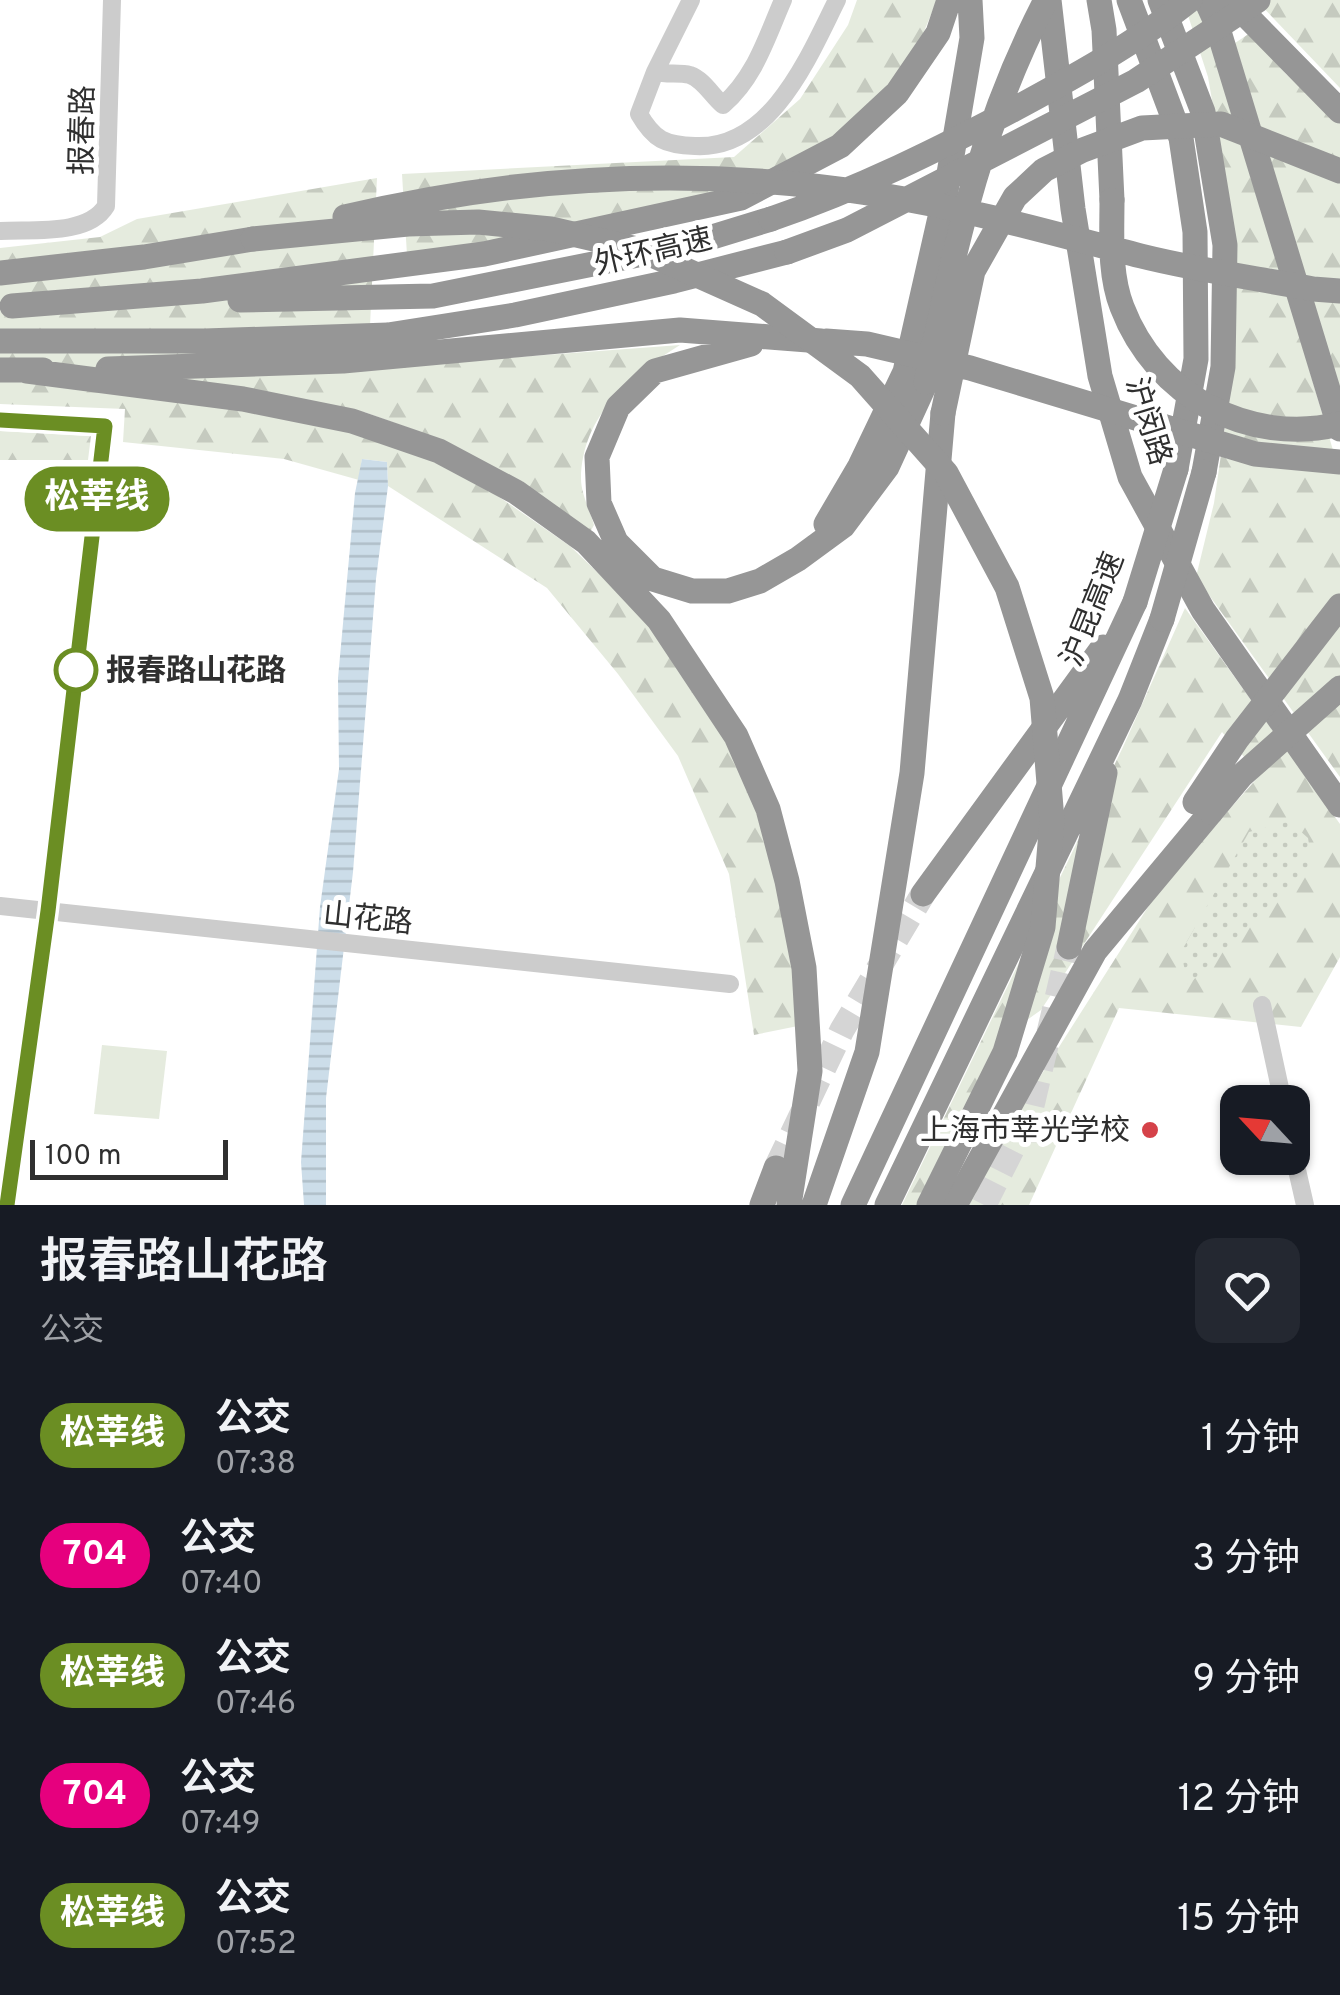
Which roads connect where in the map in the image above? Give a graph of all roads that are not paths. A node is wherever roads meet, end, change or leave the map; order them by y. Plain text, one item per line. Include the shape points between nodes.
1 (112, 0) edge
2 (691, 0) edge
3 (783, 0) edge
4 (837, 0) edge
5 (949, 0) edge
6 (970, 0) edge
7 (1099, 0) edge
8 (1129, 0) edge
9 (1160, 0) edge
10 (1190, 0) edge
11 (1206, 0) edge
12 (1231, 0) edge
13 (1258, 0) edge
14 (1047, 2) edge
15 (655, 72) junction
16 (1340, 108) edge
17 (1340, 172) edge
18 (0, 231) edge
19 (253, 239) junction
20 (0, 272) edge
21 (1340, 291) edge
22 (6, 306) edge
23 (0, 341) edge
24 (826, 341) junction
25 (0, 370) edge
26 (28, 371) junction
27 (926, 382) junction
28 (0, 420) edge
29 (1340, 427) edge
30 (1340, 462) edge
31 (798, 559) junction
32 (1134, 602) junction
33 (1340, 606) edge
34 (1340, 688) edge
35 (1113, 734) junction
36 (912, 774) junction
37 (1340, 805) edge
38 (1203, 807) junction
39 (923, 894) tunnel mouth
40 (0, 906) edge
41 (48, 911) junction
42 (1069, 947) tunnel mouth
43 (730, 984) dead end
44 (1262, 1006) dead end
45 (1279, 1085) edge
46 (776, 1168) tunnel mouth
47 (1298, 1175) edge
48 (7, 1205) edge
49 (762, 1205) edge
50 (788, 1205) edge
51 (814, 1205) edge
52 (853, 1205) edge
53 (887, 1205) edge
54 (929, 1205) edge
55 (955, 1205) edge
56 (1305, 1205) edge

1 - 18 street, 报春路 via 106,206 86,223
2 - 15 street
3 - 15 street via 756,65 723,105 686,73
4 - 15 street via 780,99 754,128 726,141 706,147 652,136 639,114
5 - 22 highway, bridge via 938,33 898,93 840,146 741,198 484,254 202,291
6 - 31 highway via 972,38 946,190 906,372 835,512
7 - 29 highway, bridge via 1112,148 1112,265 1122,306 1148,357 1180,388 1225,416 1258,428
8 - 32 highway, 沪昆高速, bridge via 1181,138 1195,232 1196,359 1176,469
9 - 35 highway, bridge via 1203,112 1225,244 1223,367 1204,472 1162,620
10 - 22 highway, 外环高速, bridge via 1073,77 937,151 829,199 683,246 433,296
11 - 29 highway
12 - 16 highway
13 - 23 highway, 外环高速, bridge via 1136,81 847,230 786,252 553,307 388,335
14 - 27 highway, bridge via 1015,60 974,173
14 - 37 highway, 沪闵路 via 1100,376 1130,478 1203,610
17 - 36 highway, bridge via 1221,124 1142,128 1044,170 1015,196 973,271 943,413
19 - 20 highway
19 - 21 highway, bridge via 404,203 505,188 594,178 692,178 881,195 1146,257
19 - 54 highway, bridge via 478,222 551,229 641,250 762,304 860,376 946,473 1007,587 1042,698 1052,820 1043,927 1005,1052
24 - 26 highway, bridge via 680,330 343,360
24 - 30 highway, bridge via 970,368 1255,454
24 - 31 highway, bridge via 742,344 655,371 618,408 596,457 599,503 616,542 652,579 728,591 760,582
25 - 26 highway
26 - 50 highway via 279,406 352,421 439,451 516,492 586,542 659,620 736,736 768,809 786,882 804,968 810,1071
27 - 31 highway via 887,467 843,526
27 - 36 highway
28 - 41 street via 105,426
32 - 39 highway
32 - 52 highway, 沪昆高速
33 - 38 highway, bridge via 1236,740
34 - 38 highway, bridge
35 - 42 highway
35 - 53 highway
36 - 51 highway via 867,1052
38 - 55 highway via 1095,951
40 - 41 street, 山花路
41 - 43 street, 山花路
41 - 48 street
44 - 45 street
46 - 49 highway
47 - 56 street

